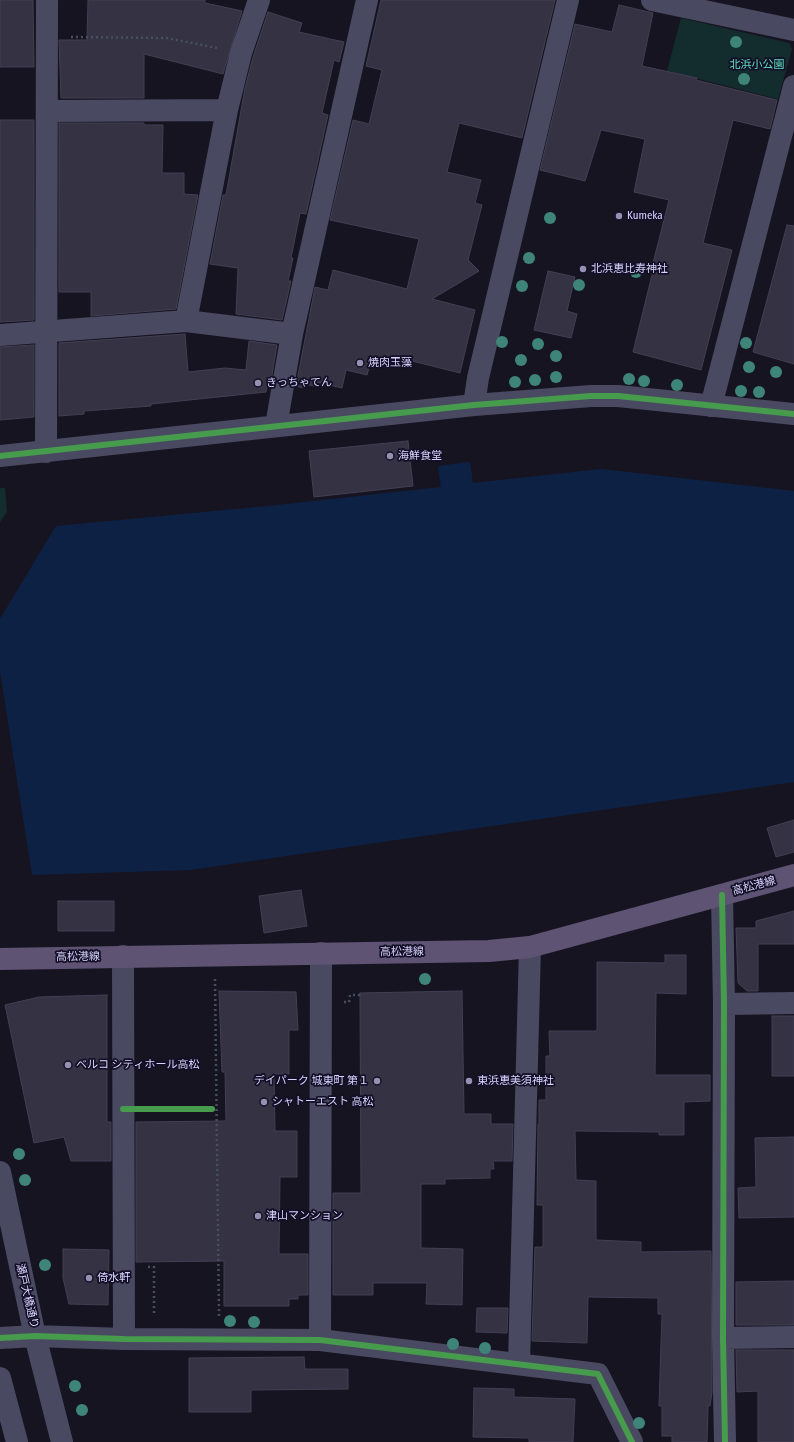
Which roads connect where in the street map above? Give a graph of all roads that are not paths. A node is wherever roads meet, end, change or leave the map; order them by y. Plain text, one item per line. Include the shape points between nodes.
1 (47, 0) edge
2 (258, 0) edge
3 (367, 0) edge
4 (568, 0) edge
5 (652, 0) edge
6 (794, 30) edge
7 (794, 86) edge
8 (227, 110) junction
9 (48, 112) junction
10 (186, 321) junction
11 (46, 332) junction
12 (292, 334) junction
13 (0, 335) edge
14 (474, 405) junction
15 (711, 406) junction
16 (794, 414) edge
17 (276, 426) junction
18 (46, 452) junction
19 (0, 456) edge
20 (794, 875) edge
21 (722, 895) junction
22 (530, 947) junction
23 (321, 953) junction
24 (123, 956) junction
25 (0, 959) edge
26 (794, 1003) edge
27 (724, 1004) junction
28 (0, 1172) edge
29 (36, 1336) junction
30 (794, 1337) edge
31 (0, 1338) edge
32 (723, 1338) junction
33 (124, 1340) junction
34 (320, 1340) junction
35 (519, 1364) junction
36 (0, 1378) edge
37 (17, 1442) edge
38 (62, 1442) edge
39 (632, 1442) edge
40 (725, 1442) edge

1 - 9 street
2 - 8 street
3 - 12 street
4 - 14 street via 478,378
5 - 6 street
7 - 15 street
8 - 9 street
8 - 10 street
9 - 11 street
10 - 11 street
10 - 12 street
11 - 13 street
11 - 18 street
12 - 17 street
14 - 15 street via 618,396
14 - 17 street
15 - 16 street
17 - 18 street
18 - 19 street
20 - 21 main road, 高松港線
21 - 22 main road, 高松港線
21 - 27 street
22 - 23 main road, 高松港線 via 489,951
22 - 35 street
23 - 24 main road, 高松港線
23 - 34 street
24 - 25 main road, 高松港線
24 - 33 street
26 - 27 street
27 - 32 street
28 - 29 street, 瀬戸大橋通り
29 - 31 street
29 - 33 street
29 - 38 street, 瀬戸大橋通り
30 - 32 street
32 - 40 street
33 - 34 street
34 - 35 street
35 - 39 street via 598,1374
36 - 37 street

